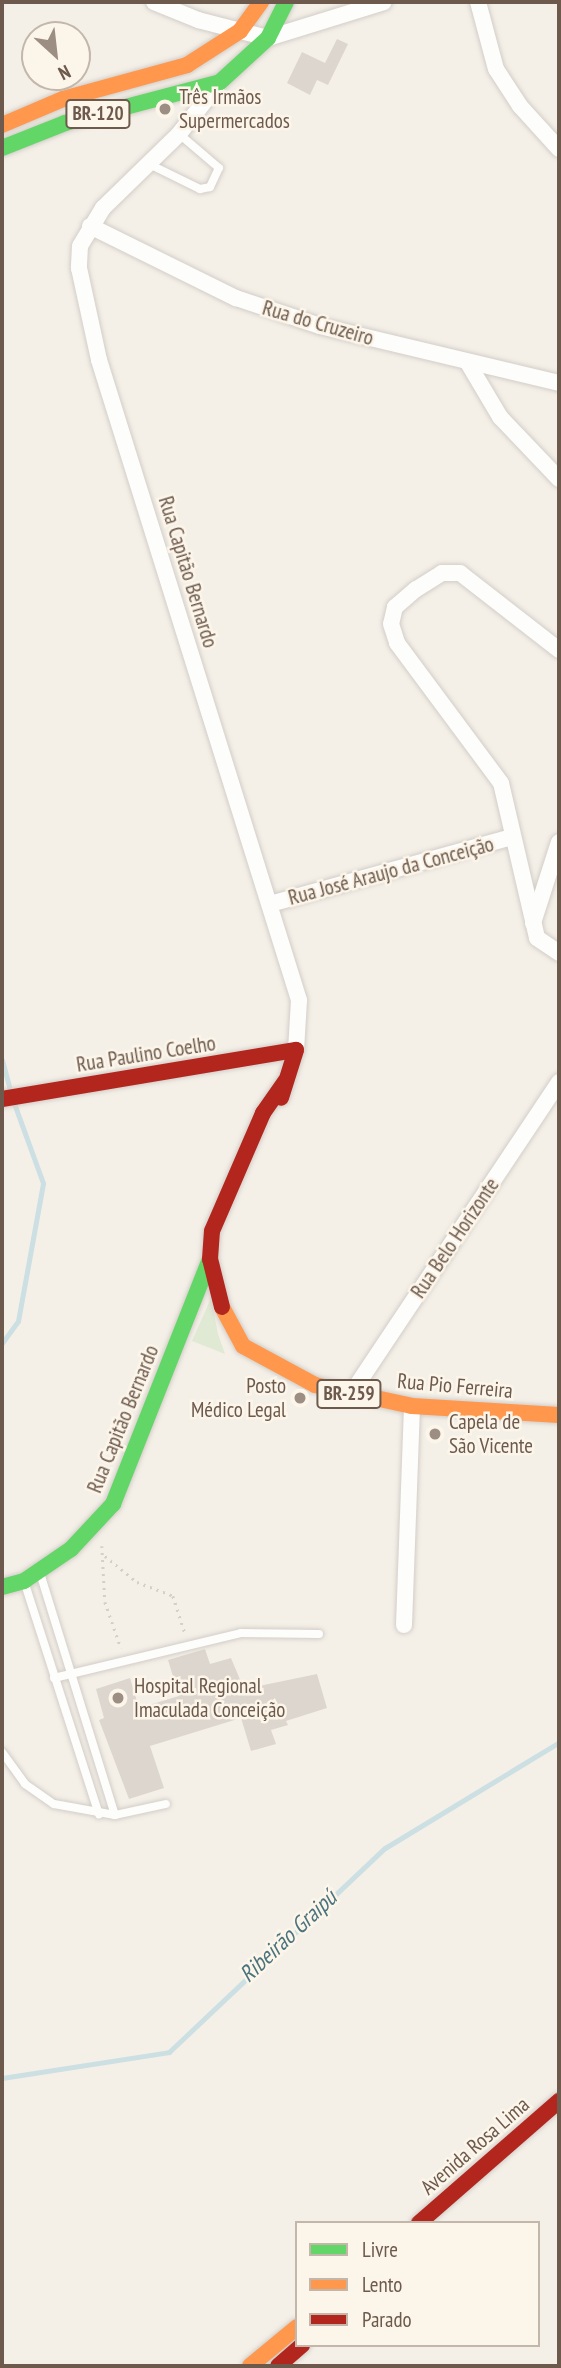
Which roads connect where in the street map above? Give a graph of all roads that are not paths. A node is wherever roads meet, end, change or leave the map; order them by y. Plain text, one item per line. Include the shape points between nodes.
1 (154, 2) edge
2 (261, 2) edge
3 (384, 2) edge
4 (478, 2) edge
5 (283, 3) edge
6 (240, 31) junction
7 (268, 38) junction
8 (187, 65) junction
9 (220, 82) junction
10 (197, 89) junction
11 (197, 111) junction
12 (2, 125) edge
13 (179, 134) junction
14 (2, 148) edge
15 (559, 149) edge
16 (149, 164) junction
17 (90, 226) junction
18 (468, 363) junction
19 (559, 383) edge
20 (559, 480) edge
21 (559, 650) edge
22 (512, 837) junction
23 (559, 842) edge
24 (270, 904) junction
25 (533, 923) junction
26 (559, 953) edge
27 (296, 1050) junction
28 (559, 1082) edge
29 (2, 1099) edge
30 (210, 1259) junction
31 (351, 1394) junction
32 (412, 1406) junction
33 (559, 1415) edge
34 (40, 1571) junction
35 (24, 1581) junction
36 (2, 1587) edge
37 (404, 1625) dead end
38 (319, 1634) dead end
39 (70, 1675) junction
40 (54, 1678) junction
41 (2, 1752) edge
42 (166, 1804) dead end
43 (99, 1814) junction
44 (115, 1815) junction
45 (559, 2101) edge
46 (559, 2118) edge
47 (421, 2221) edge
48 (440, 2221) edge
49 (295, 2329) edge
50 (300, 2347) edge
51 (250, 2366) edge
52 (278, 2366) edge

1 - 6 street
2 - 6 main road
3 - 7 street
4 - 15 street via 496,69 520,106
5 - 7 main road, BR-120
6 - 7 street
6 - 8 main road
7 - 9 main road, BR-120
8 - 10 street
8 - 12 main road via 63,99
9 - 10 main road, BR-120
9 - 11 street, Rua Capitão Bernardo
10 - 11 street
10 - 14 main road, BR-120 via 65,123
11 - 13 street, Rua Capitão Bernardo
13 - 16 street, Rua Capitão Bernardo
13 - 16 lane via 219,168 211,187 200,189
16 - 17 street, Rua Capitão Bernardo
17 - 18 street, Rua do Cruzeiro via 236,298
17 - 24 street, Rua Capitão Bernardo via 80,246 84,306
18 - 19 street, Rua do Cruzeiro
18 - 20 street via 500,417
21 - 22 street via 460,573 442,573 395,607 391,624 397,643 501,783
22 - 24 street, Rua José Araujo da Conceição
22 - 25 street
23 - 25 street
24 - 27 street, Rua Capitão Bernardo via 299,1000
25 - 26 street via 544,946
27 - 29 main road, Rua Paulino Coelho
27 - 30 main road, Rua Capitão Bernardo via 277,1118 230,1231
28 - 31 street, Rua Belo Horizonte
30 - 31 main road, Rua Pio Ferreira / BR-259 via 227,1325 243,1346 315,1385
30 - 34 main road, Rua Capitão Bernardo via 113,1504 97,1526
31 - 32 main road, Rua Pio Ferreira / BR-259
32 - 33 main road, Rua Pio Ferreira / BR-259
32 - 37 street
34 - 35 main road, Rua Capitão Bernardo
34 - 39 lane
35 - 36 main road, Rua Capitão Bernardo
35 - 40 lane
38 - 39 lane via 241,1633 188,1642
39 - 40 lane
39 - 44 lane
40 - 43 lane
41 - 43 lane via 25,1784 54,1804
42 - 44 lane
43 - 44 lane
45 - 47 main road, Avenida Rosa Lima
46 - 48 main road, Avenida Rosa Lima
49 - 51 main road
50 - 52 main road

